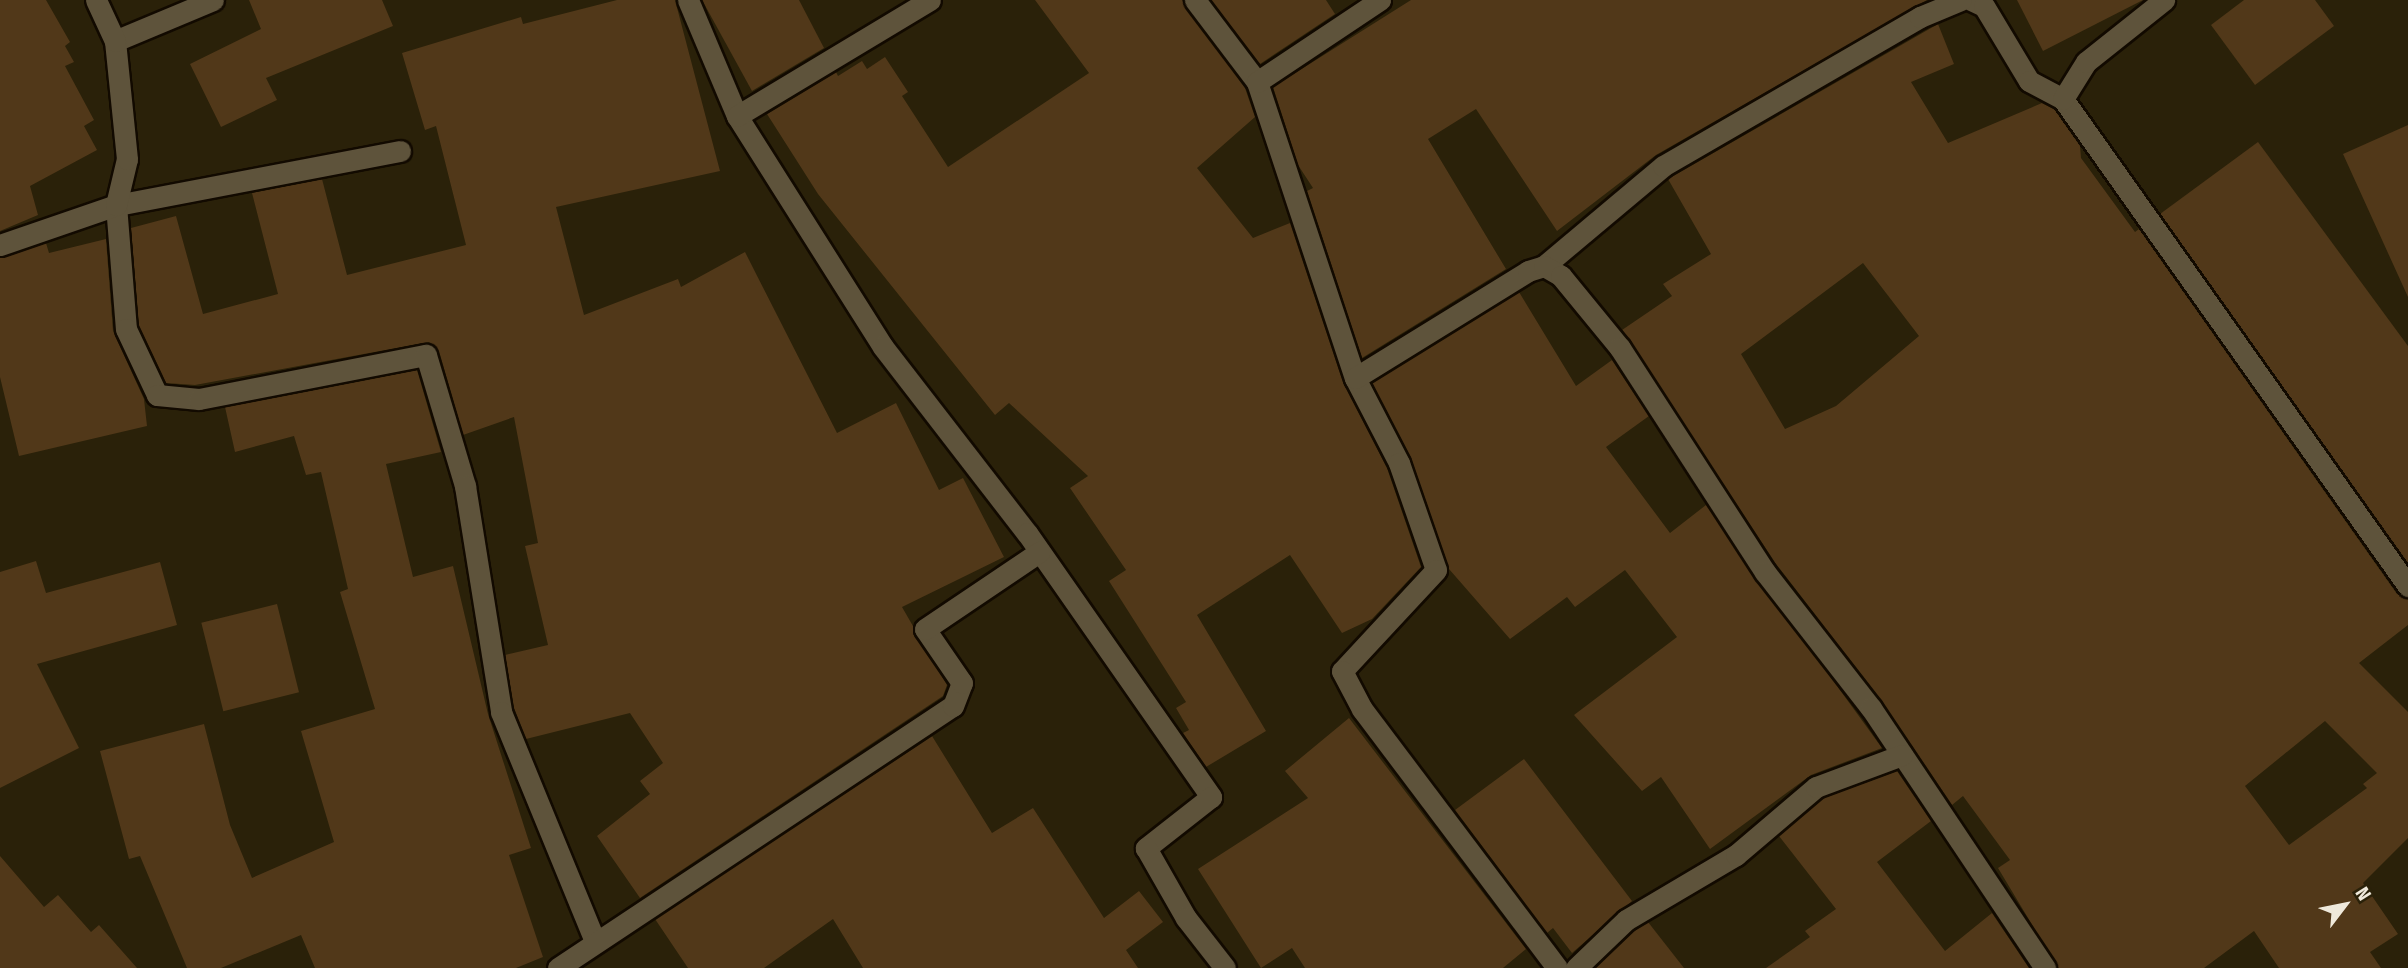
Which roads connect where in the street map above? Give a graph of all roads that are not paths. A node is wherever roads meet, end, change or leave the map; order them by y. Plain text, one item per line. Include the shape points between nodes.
1 (96, 0) edge
2 (213, 0) edge
3 (688, 0) edge
4 (930, 0) edge
5 (1195, 0) edge
6 (1380, 0) edge
7 (1961, 0) edge
8 (1972, 0) edge
9 (2164, 0) edge
10 (115, 41) junction
11 (1257, 82) junction
12 (2063, 99) junction
13 (737, 116) junction
14 (400, 151) dead end
15 (116, 205) junction
16 (0, 245) edge
17 (1544, 266) junction
18 (1355, 378) junction
19 (1039, 552) junction
20 (2408, 586) edge
21 (1902, 755) junction
22 (595, 942) junction
23 (558, 968) edge
24 (1225, 968) edge
25 (1557, 968) edge
26 (1576, 968) edge
27 (2045, 968) edge

1 - 10 street
2 - 10 street
3 - 13 street
4 - 13 street
5 - 11 street
6 - 11 street
7 - 17 street via 1920,17 1663,166
8 - 12 street via 1984,6 2029,81
9 - 12 street via 2086,62
10 - 15 street via 127,159
11 - 18 street
12 - 20 street
13 - 19 street via 883,347
14 - 15 street
15 - 16 street
15 - 22 street via 126,329 157,395 200,399 426,355 465,486 501,712
17 - 18 street
17 - 21 street via 1561,276 1620,348 1740,537
18 - 25 street via 1399,463 1436,570 1342,671 1362,709
19 - 22 street via 925,629 961,683 953,706
19 - 24 street via 1211,797 1146,848 1185,918
21 - 26 street via 1816,787 1737,855 1626,920
21 - 27 street
22 - 23 street

